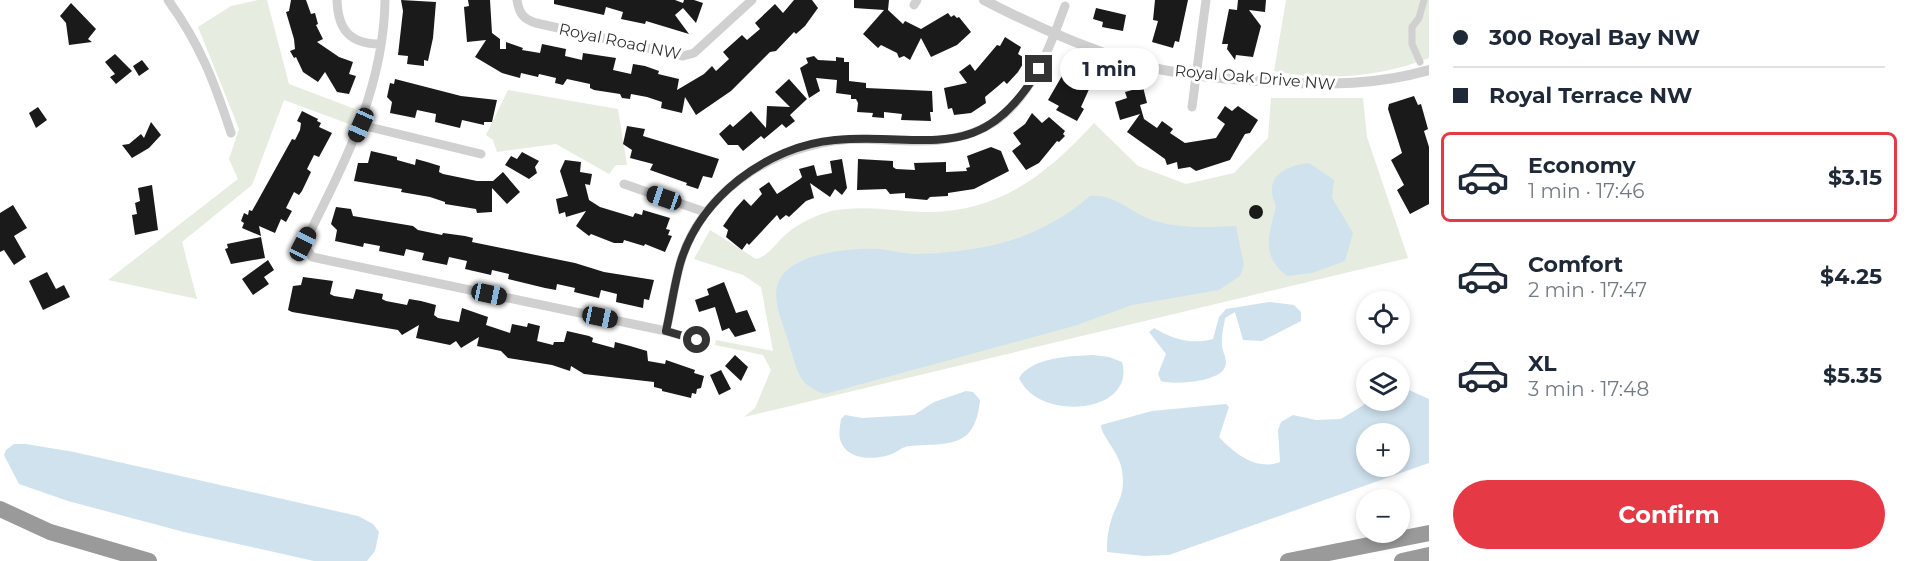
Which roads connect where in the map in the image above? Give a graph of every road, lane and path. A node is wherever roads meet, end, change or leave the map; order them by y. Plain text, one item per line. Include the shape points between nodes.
1 (168, 0) edge
2 (338, 0) edge
3 (385, 0) edge
4 (517, 0) edge
5 (753, 0) edge
6 (984, 0) edge
7 (1206, 0) edge
8 (1424, 0) edge
9 (1065, 6) dead end
10 (1055, 34) junction
11 (380, 44) junction
12 (1420, 62) dead end
13 (1429, 70) edge
14 (1194, 75) junction
15 (1192, 107) dead end
16 (361, 125) junction
17 (231, 133) dead end
18 (481, 154) dead end
19 (624, 184) dead end
20 (705, 212) junction
21 (666, 331) junction
22 (697, 340) dead end
23 (0, 509) edge
24 (1429, 534) edge
25 (1429, 555) edge
26 (149, 561) edge
27 (1288, 561) edge
28 (1402, 561) edge

1 - 17 street via 192,32
2 - 11 street via 347,33 355,41
3 - 11 street
4 - 5 street, Royal Road NW via 519,11 536,23 683,56 699,49
6 - 10 street, Royal Oak Drive NW
7 - 14 street
8 - 12 street via 1412,27 1412,44
9 - 10 street
10 - 14 street, Royal Oak Drive NW via 1133,63
10 - 20 street via 1026,90 991,124 945,141 863,139 813,144 752,172
11 - 16 street
13 - 14 street, Royal Oak Drive NW via 1378,82 1333,86
14 - 15 street
16 - 18 street
16 - 21 street via 303,244 312,256
19 - 20 street
20 - 21 street via 680,263
21 - 22 street
23 - 26 highway via 60,535
24 - 27 highway
25 - 28 highway

